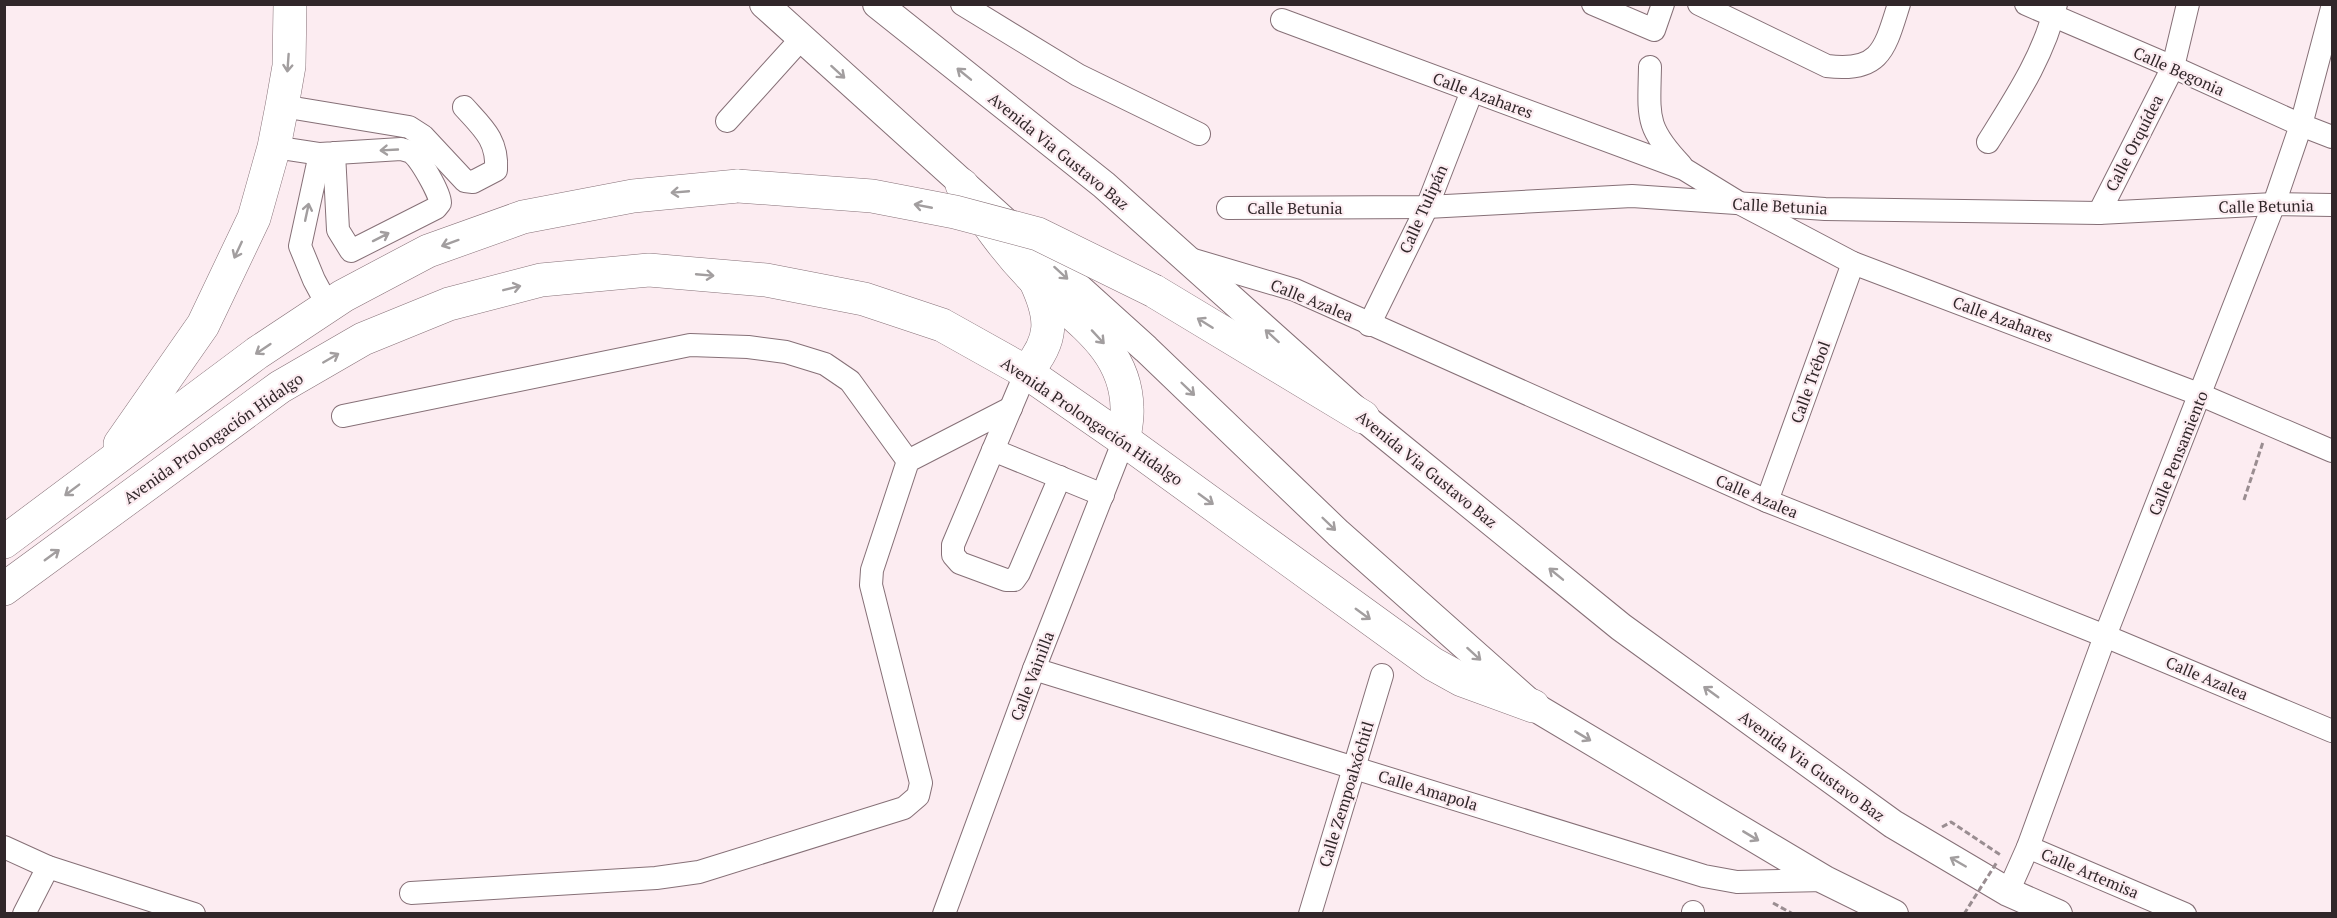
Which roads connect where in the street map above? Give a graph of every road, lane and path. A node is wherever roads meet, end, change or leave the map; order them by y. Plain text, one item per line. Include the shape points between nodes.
1 (290, 4) edge
2 (764, 4) edge
3 (877, 4) edge
4 (962, 4) edge
5 (1593, 4) edge
6 (1663, 4) edge
7 (1699, 4) edge
8 (1899, 4) edge
9 (2026, 4) edge
10 (2188, 4) edge
11 (2332, 8) edge
12 (2054, 11) edge
13 (1282, 20) dead end
14 (801, 39) junction
15 (1650, 67) dead end
16 (2173, 67) junction
17 (1472, 91) junction
18 (282, 106) junction
19 (465, 107) dead end
20 (727, 120) dead end
21 (2301, 125) junction
22 (1199, 134) dead end
23 (2332, 137) edge
24 (1988, 142) dead end
25 (274, 147) junction
26 (327, 154) junction
27 (1684, 169) junction
28 (962, 185) junction
29 (1741, 204) junction
30 (2274, 204) junction
31 (2332, 205) edge
32 (1427, 207) junction
33 (1228, 208) dead end
34 (2099, 213) junction
35 (1183, 256) junction
36 (1853, 263) junction
37 (1034, 279) junction
38 (328, 306) junction
39 (1369, 325) junction
40 (1026, 372) junction
41 (2201, 394) junction
42 (1011, 408) junction
43 (343, 416) dead end
44 (1363, 417) junction
45 (2269, 424) junction
46 (1125, 440) junction
47 (993, 450) junction
48 (2332, 451) edge
49 (908, 461) junction
50 (105, 466) junction
51 (1060, 477) junction
52 (1103, 495) junction
53 (2244, 500) dead end
54 (1767, 501) junction
55 (4, 542) edge
56 (4, 589) edge
57 (2105, 636) junction
58 (1034, 669) junction
59 (1382, 675) dead end
60 (1533, 706) junction
61 (2332, 731) edge
62 (1354, 767) junction
63 (1946, 831) dead end
64 (4, 847) edge
65 (2025, 855) junction
66 (1997, 862) dead end
67 (48, 867) junction
68 (1825, 880) junction
69 (2008, 892) junction
70 (411, 893) dead end
71 (950, 912) edge
72 (24, 914) edge
73 (194, 914) edge
74 (1310, 914) edge
75 (1861, 914) edge
76 (1894, 914) edge
77 (1964, 914) edge
78 (2058, 914) edge
79 (2185, 914) edge

1 -> 18 highway via 289,66
2 - 14 main road
35 -> 3 main road, Avenida Via Gustavo Baz via 1104,185
4 - 22 street via 1078,75
5 - 6 street via 1654,30
7 - 8 street via 1827,66 1861,67 1887,43
9 - 12 street, Calle Begonia
10 - 16 street, Calle Orquídea
11 - 21 street, Calle Pensamiento
12 - 16 street, Calle Begonia
12 - 24 street via 2023,86
13 - 17 street, Calle Azahares
14 - 20 street
14 -> 28 main road
15 - 27 street, Calle Azahares via 1649,106 1655,135
16 - 21 street, Calle Begonia
16 - 34 street, Calle Orquídea
17 - 27 street, Calle Azahares
17 - 32 street, Calle Tulipán
18 - 19 street via 409,127 423,136 465,181 473,182 496,170 497,155 489,134
18 - 25 highway
21 - 23 street, Calle Begonia
21 - 30 street, Calle Pensamiento
25 - 26 street
25 -> 50 highway via 254,218 203,325
26 -> 26 street via 338,230 351,251 440,203 411,152 401,149
38 -> 26 street via 300,246
27 - 29 street, Calle Azahares
28 - 37 highway via 993,233
28 -> 60 main road via 1146,349 1338,533
29 - 32 street, Calle Betunia via 1632,196
29 - 34 street, Calle Betunia
29 - 36 street, Calle Azahares
30 - 31 street, Calle Betunia
30 - 34 street, Calle Betunia
30 - 41 street, Calle Pensamiento
32 - 33 street, Calle Betunia
32 - 39 street, Calle Tulipán
35 - 39 street, Calle Azalea via 1295,290
44 -> 35 main road, Avenida Via Gustavo Baz
36 - 41 street, Calle Azahares
36 - 54 street, Calle Trébol
37 - 40 highway via 1048,313 1048,328 1046,342
37 -> 46 highway via 1110,351 1125,387
44 -> 38 highway, bridge via 1154,291 1038,234 872,196 738,186 633,196 523,216 428,251
38 -> 50 highway via 257,353
39 - 54 street, Calle Azalea
40 - 42 street
40 - 46 highway, Avenida Prolongación Hidalgo
56 -> 40 highway, Avenida Prolongación Hidalgo via 280,387 363,339 449,304 541,280 649,270 766,280 864,299 942,325
41 - 45 street, Calle Azahares
41 - 57 street, Calle Pensamiento
42 - 47 street
42 - 49 street
43 - 49 street via 690,345 748,346 825,364 850,381
69 -> 44 main road, Avenida Via Gustavo Baz via 1893,825 1621,627
45 - 48 street, Calle Azahares
45 - 53 path
46 - 52 street, Calle Vainilla
46 -> 60 highway, Avenida Prolongación Hidalgo via 1433,664 1462,680
47 - 51 street
47 - 51 street via 953,545 952,555 960,563 1014,580
49 - 70 street via 872,570 871,585 921,783 918,796 904,808 699,872
50 -> 55 highway
51 - 52 street
52 - 58 street, Calle Vainilla
54 - 57 street, Calle Azalea
57 - 61 street, Calle Azalea
57 - 65 street, Calle Pensamiento
58 - 62 street, Calle Amapola
58 - 71 street, Calle Vainilla
59 - 62 street, Calle Zempoalxóchitl
60 -> 68 main road
62 - 68 street, Calle Amapola via 1704,876 1737,882
62 - 74 street, Calle Zempoalxóchitl
63 - 65 path via 1941,827 1951,822 2008,860
64 - 67 street
65 - 69 street, Calle Pensamiento
65 - 79 street, Calle Artemisa
66 - 77 path, bridge
67 - 72 street
67 - 73 street
68 - 75 street
68 - 76 main road
69 - 78 main road, Avenida Via Gustavo Baz

